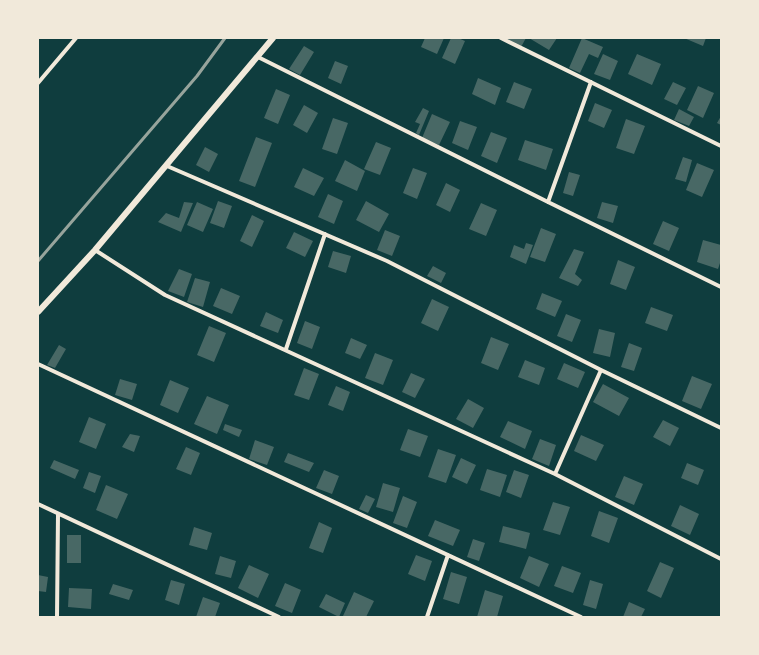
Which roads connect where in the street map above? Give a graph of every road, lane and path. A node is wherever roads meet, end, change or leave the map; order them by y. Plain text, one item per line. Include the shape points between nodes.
1 (76, 38) edge
2 (273, 38) edge
3 (501, 38) edge
4 (258, 57) junction
5 (591, 82) junction
6 (38, 83) edge
7 (721, 146) edge
8 (167, 166) junction
9 (548, 202) junction
10 (325, 234) junction
11 (95, 250) junction
12 (721, 287) edge
13 (38, 312) edge
14 (286, 349) junction
15 (38, 364) edge
16 (601, 370) junction
17 (721, 428) edge
18 (555, 474) junction
19 (38, 504) edge
20 (58, 514) junction
21 (448, 555) junction
22 (721, 559) edge
23 (57, 617) edge
24 (279, 617) edge
25 (427, 617) edge
26 (581, 617) edge

1 - 6 street
2 - 4 street
3 - 5 street
4 - 8 street
4 - 9 street
5 - 7 street
5 - 9 street
8 - 10 street
8 - 11 street
9 - 12 street
10 - 14 street
10 - 16 street via 387,261
11 - 13 street
11 - 14 street via 165,295
14 - 18 street
15 - 21 street
16 - 17 street
16 - 18 street
18 - 22 street
19 - 20 street
20 - 23 street
20 - 24 street
21 - 25 street
21 - 26 street

